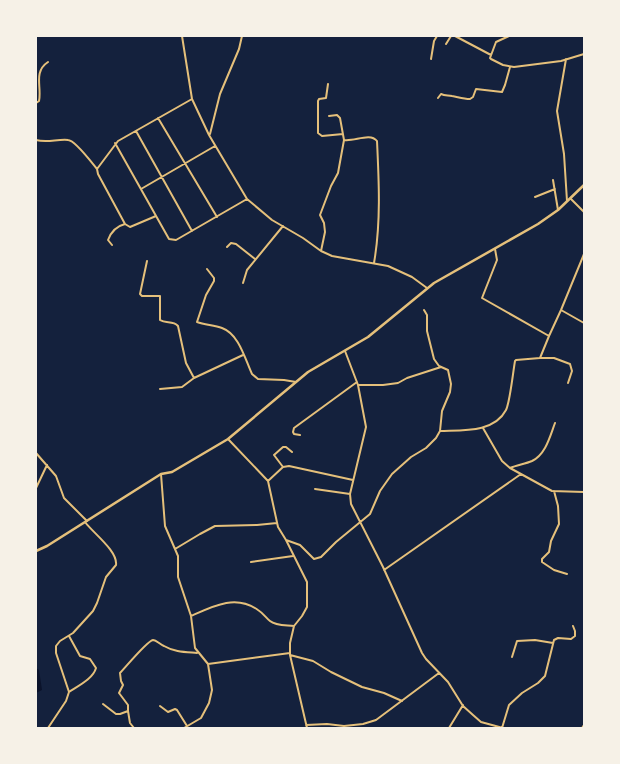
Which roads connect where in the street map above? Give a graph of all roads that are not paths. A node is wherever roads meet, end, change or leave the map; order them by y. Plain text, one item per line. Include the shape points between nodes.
1 (182, 36) edge
2 (242, 36) edge
3 (437, 36) edge
4 (451, 36) edge
5 (455, 36) edge
6 (509, 36) edge
7 (446, 44) dead end
8 (491, 54) junction
9 (584, 54) edge
10 (431, 58) dead end
11 (566, 59) junction
12 (48, 62) dead end
13 (510, 66) junction
14 (328, 84) dead end
15 (438, 98) dead end
16 (192, 99) junction
17 (36, 102) edge
18 (329, 116) dead end
19 (158, 118) junction
20 (136, 131) junction
21 (343, 134) junction
22 (209, 135) junction
23 (36, 140) edge
24 (344, 140) junction
25 (115, 143) junction
26 (215, 146) junction
27 (185, 163) junction
28 (97, 169) junction
29 (162, 177) junction
30 (554, 180) dead end
31 (584, 185) edge
32 (141, 189) junction
33 (555, 190) junction
34 (535, 197) dead end
35 (247, 199) junction
36 (571, 199) junction
37 (568, 202) junction
38 (558, 210) junction
39 (584, 212) edge
40 (156, 216) junction
41 (217, 218) junction
42 (125, 224) junction
43 (283, 226) junction
44 (192, 231) junction
45 (112, 245) dead end
46 (227, 247) dead end
47 (495, 248) junction
48 (321, 251) junction
49 (584, 254) edge
50 (255, 259) junction
51 (147, 261) dead end
52 (374, 263) junction
53 (206, 269) dead end
54 (243, 282) dead end
55 (427, 288) junction
56 (424, 310) dead end
57 (561, 310) junction
58 (584, 323) edge
59 (549, 336) junction
60 (345, 351) junction
61 (243, 354) junction
62 (540, 358) junction
63 (442, 368) junction
64 (194, 378) junction
65 (296, 382) junction
66 (357, 383) junction
67 (568, 383) dead end
68 (160, 389) dead end
69 (555, 423) dead end
70 (483, 428) junction
71 (440, 431) junction
72 (300, 435) dead end
73 (228, 440) junction
74 (292, 452) dead end
75 (36, 453) edge
76 (47, 465) junction
77 (283, 467) junction
78 (510, 468) junction
79 (161, 474) junction
80 (521, 474) junction
81 (353, 480) junction
82 (268, 481) junction
83 (36, 488) edge
84 (315, 489) dead end
85 (554, 491) junction
86 (584, 492) edge
87 (350, 494) junction
88 (86, 522) junction
89 (361, 522) junction
90 (277, 523) junction
91 (286, 540) junction
92 (175, 550) junction
93 (36, 551) edge
94 (293, 556) junction
95 (251, 562) dead end
96 (384, 570) junction
97 (567, 574) dead end
98 (191, 616) junction
99 (294, 626) junction
100 (573, 626) dead end
101 (69, 636) junction
102 (554, 643) junction
103 (198, 654) junction
104 (290, 654) junction
105 (512, 657) dead end
106 (208, 664) junction
107 (439, 673) junction
108 (69, 692) junction
109 (402, 701) junction
110 (103, 704) dead end
111 (463, 705) junction
112 (160, 706) dead end
113 (128, 711) junction
114 (584, 725) edge
115 (187, 726) junction
116 (306, 727) edge
117 (48, 728) edge
118 (134, 728) edge
119 (184, 728) edge
120 (449, 728) edge
121 (503, 728) edge
122 (582, 728) edge

1 - 16 street
2 - 22 street via 220,95
3 - 10 street
4 - 7 street
5 - 8 street
6 - 8 street via 496,42
8 - 13 street via 491,59
9 - 11 street
11 - 13 street
11 - 37 street via 557,111
12 - 17 street via 41,69 38,84 40,98
13 - 15 street via 502,92 476,89 470,100 442,94
14 - 21 street via 326,98 318,101 318,133 322,136
16 - 19 street
16 - 22 street
18 - 21 street via 340,118
19 - 20 street
19 - 27 street
20 - 25 street
20 - 29 street
21 - 24 street
22 - 26 street
23 - 28 street via 71,140
24 - 48 street via 338,173 320,215 325,232
24 - 52 street via 371,137 377,141 378,239
25 - 28 street
25 - 32 street
26 - 27 street
26 - 35 street
27 - 29 street
27 - 41 street
28 - 42 street
29 - 32 street
29 - 44 street
30 - 33 street
31 - 36 street
32 - 40 street
33 - 34 street
33 - 38 street
35 - 41 street
35 - 43 street
36 - 37 street
36 - 39 street
37 - 38 street
38 - 47 street
40 - 42 street via 130,227
40 - 44 street via 169,239 176,240
41 - 44 street
42 - 45 street via 111,234 108,240
43 - 48 street
43 - 50 street
46 - 50 street via 231,243 236,244
47 - 55 street
47 - 59 street via 497,260 482,298
48 - 52 street via 332,256
49 - 57 street
50 - 54 street via 247,270
51 - 64 street via 140,294 160,296 160,320 174,322 178,326 186,363
52 - 55 street via 404,273
53 - 61 street via 214,281 206,295 197,322 228,331
55 - 60 street via 368,337
56 - 63 street via 433,356
57 - 58 street
57 - 59 street
59 - 62 street
60 - 65 street
60 - 66 street
61 - 64 street
61 - 65 street via 252,374 258,380
62 - 67 street via 554,358 570,364 572,370
62 - 70 street via 515,361 506,409 496,422
63 - 66 street via 398,383
63 - 71 street via 448,370 450,392 441,414
64 - 68 street via 179,388
65 - 73 street
66 - 72 street via 294,428 293,432
66 - 81 street via 366,427
69 - 78 street via 548,443 538,457
70 - 71 street
70 - 78 street via 502,461
71 - 89 street via 428,446 392,474 380,491 372,511
73 - 79 street via 172,472
73 - 82 street
74 - 77 street via 283,447 274,455
75 - 76 street
76 - 83 street
76 - 88 street via 58,479 64,498
77 - 81 street via 293,466
77 - 82 street
78 - 80 street
79 - 88 street
79 - 92 street via 164,521
80 - 85 street
80 - 96 street
81 - 87 street
82 - 90 street
84 - 87 street
85 - 86 street
85 - 97 street via 559,524 550,541 549,552 542,562 554,570
87 - 89 street via 351,504
88 - 93 street
88 - 101 street via 107,545 117,563 106,578 95,607
89 - 91 street via 317,559 312,558 300,545
89 - 96 street
90 - 91 street
90 - 92 street via 215,526
91 - 94 street
92 - 98 street via 179,559 179,581
94 - 95 street
94 - 99 street via 307,582 308,597 305,612
96 - 107 street via 422,653
98 - 99 street via 219,604 235,602 251,606 274,624
98 - 103 street
99 - 104 street
100 - 102 street via 573,638 556,638
101 - 108 street via 58,643 56,650
101 - 108 street via 80,656 90,659 96,668 87,680
102 - 105 street via 535,640 517,642
102 - 121 street via 545,676 509,705
103 - 106 street
103 - 113 street via 166,648 151,641 120,673 123,685 119,694 128,705
104 - 106 street
104 - 109 street via 313,661 362,688 384,693
104 - 116 street
106 - 115 street via 212,690 210,700 201,718
107 - 109 street
107 - 111 street
108 - 117 street
109 - 116 street via 376,720 363,724
110 - 113 street via 116,714
111 - 120 street
111 - 121 street via 481,722
112 - 115 street via 168,712 177,710
113 - 118 street via 130,723
114 - 122 street
115 - 119 street

